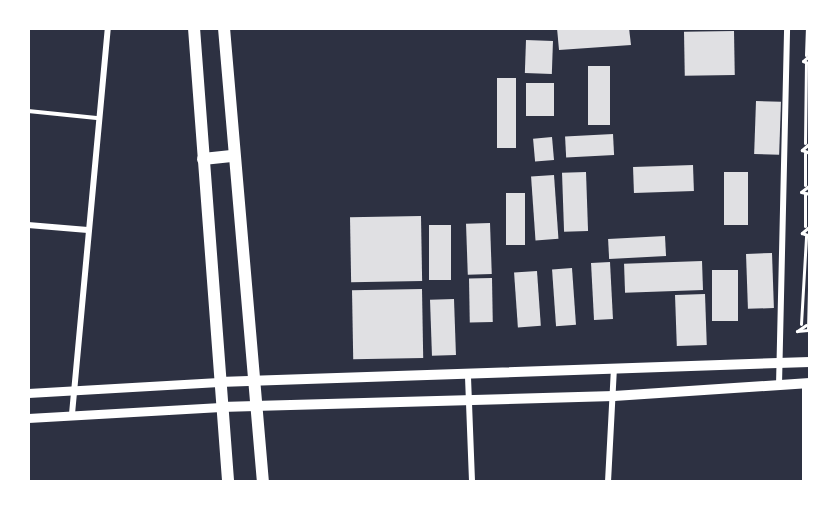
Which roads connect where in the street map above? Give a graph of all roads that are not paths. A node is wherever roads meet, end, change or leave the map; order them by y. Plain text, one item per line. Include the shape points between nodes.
1 (108, 28) edge
2 (194, 28) edge
3 (224, 28) edge
4 (787, 28) edge
5 (28, 111) edge
6 (97, 118) junction
7 (234, 156) junction
8 (203, 159) junction
9 (28, 225) edge
10 (88, 230) junction
11 (779, 360) junction
12 (810, 362) edge
13 (614, 369) junction
14 (468, 377) junction
15 (254, 381) junction
16 (219, 382) junction
17 (807, 383) edge
18 (779, 385) junction
19 (75, 390) junction
20 (28, 393) edge
21 (614, 396) junction
22 (469, 400) junction
23 (256, 406) junction
24 (221, 407) junction
25 (72, 414) junction
26 (28, 418) edge
27 (228, 482) edge
28 (263, 482) edge
29 (472, 482) edge
30 (608, 482) edge
31 (805, 482) edge

1 - 6 street
2 - 8 main road
3 - 7 main road
4 - 11 street
5 - 6 lane
6 - 10 street
7 - 8 main road
7 - 15 main road
8 - 16 main road
9 - 10 street
10 - 19 street
11 - 12 main road
11 - 13 main road
11 - 18 street
13 - 14 main road
13 - 21 street
14 - 15 main road
14 - 22 street
15 - 16 main road
15 - 23 main road
16 - 19 street
16 - 24 main road
17 - 18 main road
17 - 31 street
18 - 21 main road
19 - 20 street
19 - 25 street
21 - 22 main road
21 - 30 street
22 - 23 main road
22 - 29 street
23 - 24 main road
23 - 28 main road
24 - 25 street
24 - 27 main road
25 - 26 street

